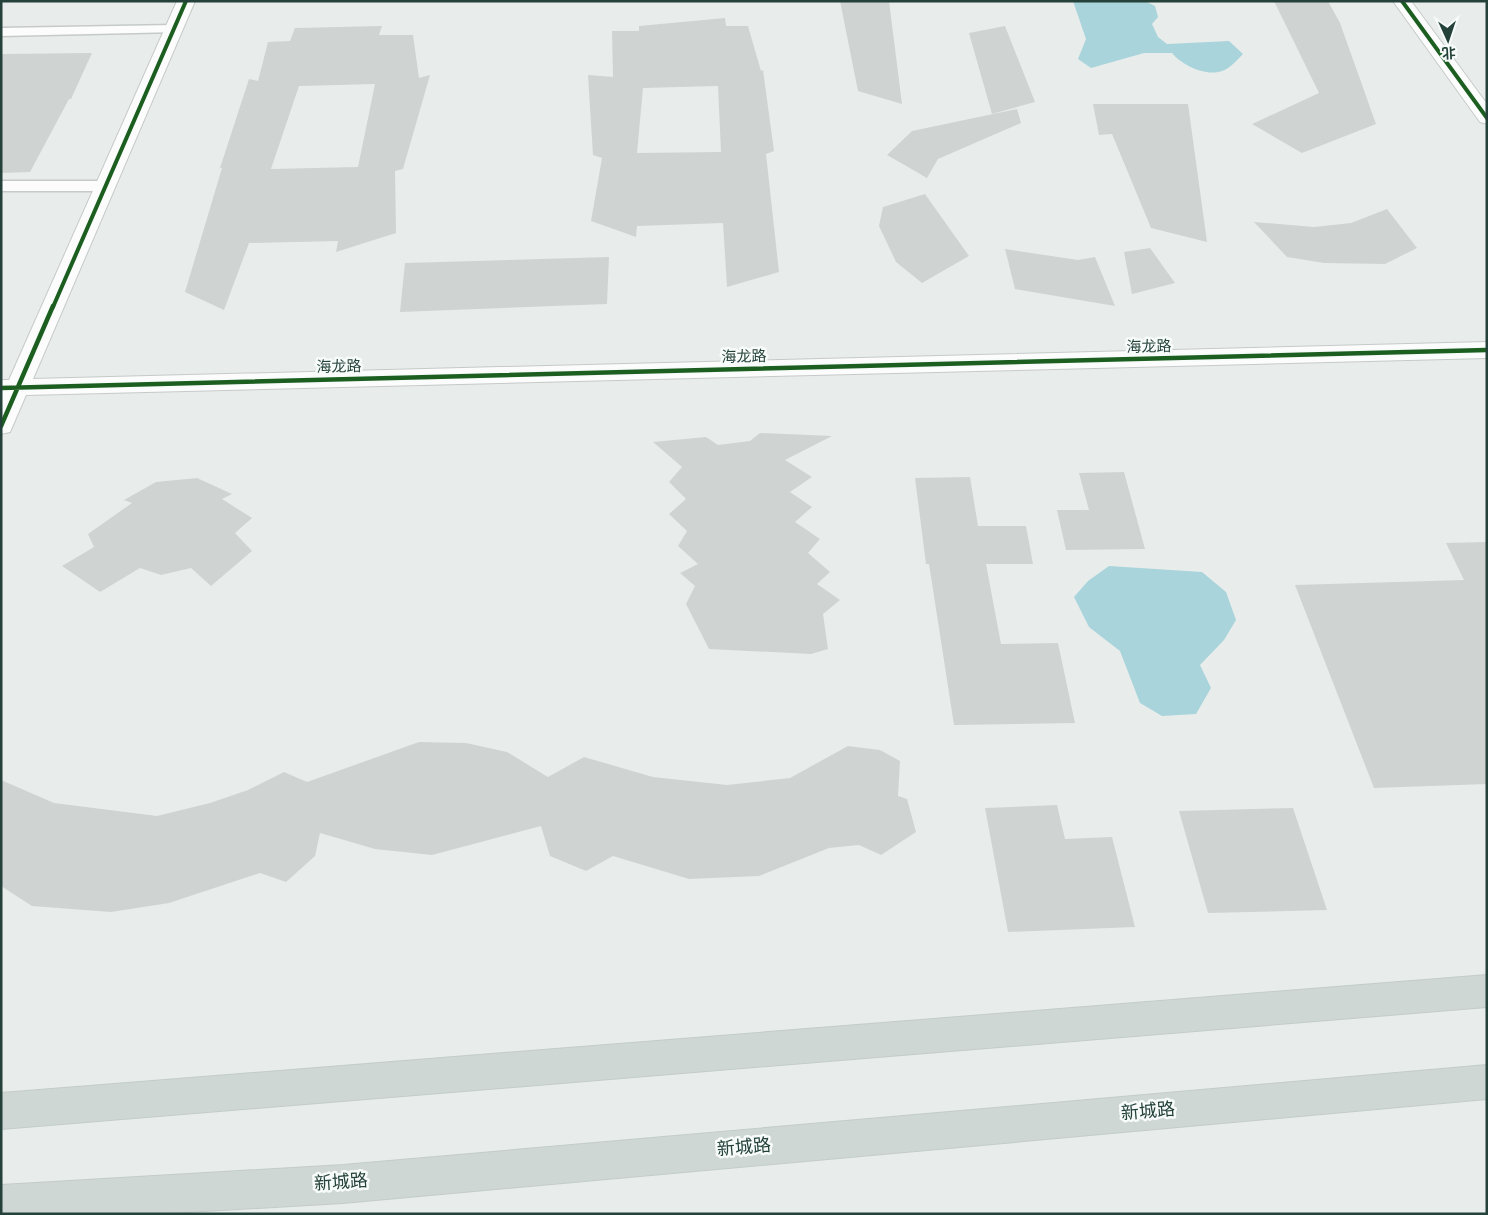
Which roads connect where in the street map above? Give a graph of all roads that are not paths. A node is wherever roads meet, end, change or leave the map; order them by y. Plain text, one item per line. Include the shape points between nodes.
1 (186, 1) edge
2 (1402, 1) edge
3 (174, 29) junction
4 (1, 32) edge
5 (1487, 118) edge
6 (1, 186) edge
7 (107, 186) junction
8 (1487, 350) edge
9 (9, 388) edge
10 (1, 426) edge
11 (1487, 991) edge
12 (1487, 1082) edge
13 (1, 1111) edge
14 (1, 1204) edge

1 - 3 street
2 - 5 street
3 - 4 lane
3 - 7 street
6 - 7 lane
7 - 9 street
8 - 9 street, 海龙路
9 - 10 street
11 - 13 main road
12 - 14 main road, 新城路 via 343,1184

